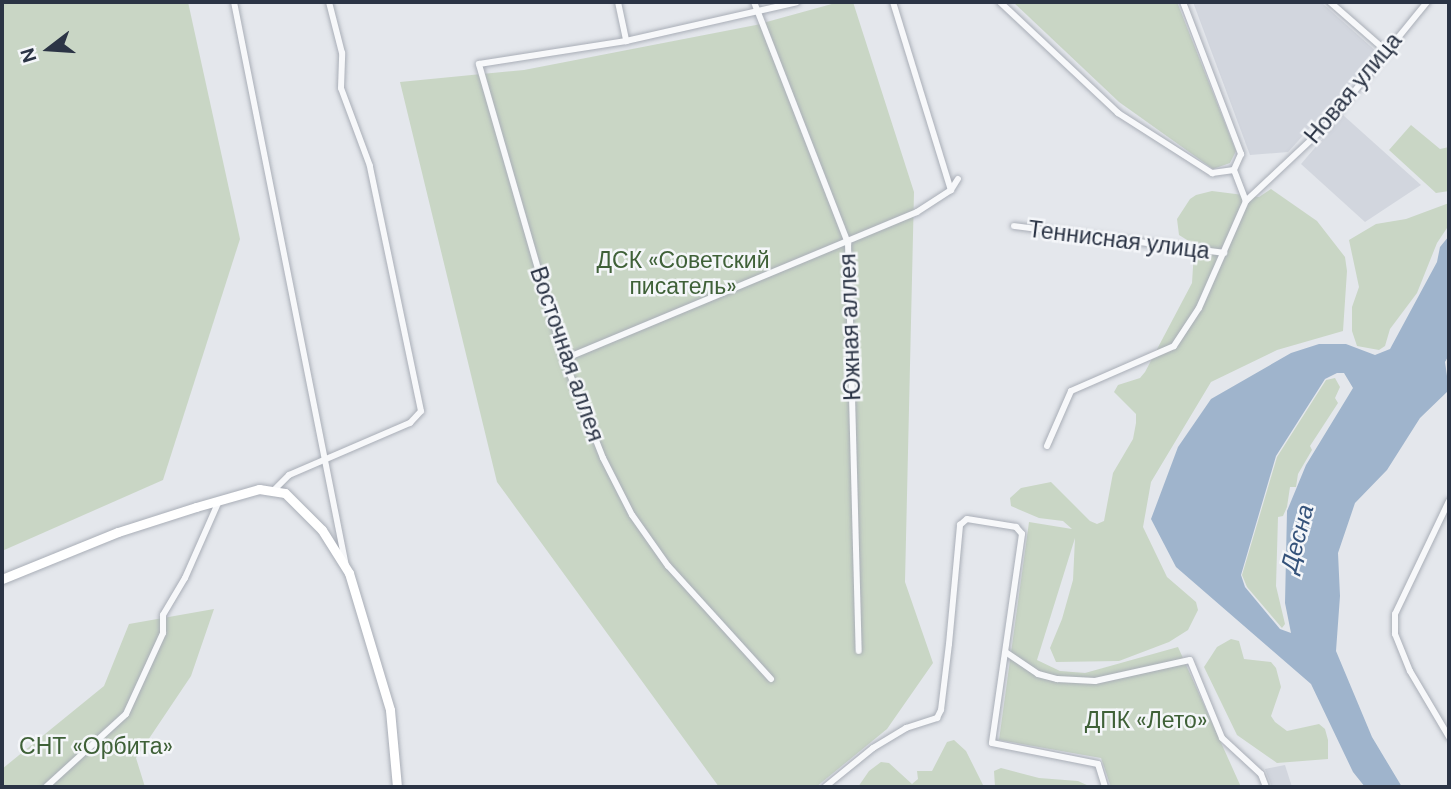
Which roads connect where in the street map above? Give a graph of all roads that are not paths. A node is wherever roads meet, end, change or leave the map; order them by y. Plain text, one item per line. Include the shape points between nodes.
1 (234, 2) edge
2 (329, 2) edge
3 (618, 2) edge
4 (754, 2) edge
5 (797, 2) edge
6 (893, 2) edge
7 (1000, 2) edge
8 (1183, 2) edge
9 (1330, 2) edge
10 (1427, 2) edge
11 (759, 16) junction
12 (626, 41) junction
13 (1385, 50) junction
14 (1234, 170) junction
15 (958, 179) dead end
16 (951, 190) junction
17 (1246, 201) junction
18 (1014, 226) dead end
19 (848, 243) junction
20 (1224, 253) junction
21 (564, 359) junction
22 (1047, 446) dead end
23 (324, 459) junction
24 (275, 489) junction
25 (219, 500) junction
26 (1449, 501) edge
27 (346, 568) junction
28 (2, 579) edge
29 (859, 651) dead end
30 (1007, 653) junction
31 (771, 679) dead end
32 (1449, 737) edge
33 (46, 787) edge
34 (397, 787) edge
35 (825, 787) edge
36 (1105, 787) edge
37 (1266, 787) edge

1 - 23 street
2 - 23 street via 342,53 341,89 370,166 421,411 410,423
3 - 12 street
4 - 11 street, Южная аллея
5 - 11 street
6 - 16 street
7 - 14 street via 1118,113 1212,173
8 - 14 street via 1241,154
9 - 13 street
10 - 13 street, Новая улица
11 - 12 street
11 - 19 street, Южная аллея
12 - 21 street, Восточная аллея via 479,64
13 - 17 street, Новая улица via 1326,126
14 - 17 street
15 - 16 street
16 - 19 street via 917,212
17 - 20 street
18 - 20 street, Теннисная улица
19 - 21 street
19 - 29 street, Южная аллея
20 - 22 street via 1199,307 1174,346 1071,391
21 - 31 street, Восточная аллея via 603,458 632,515 676,575
23 - 24 street via 289,475
23 - 27 street
24 - 25 street
24 - 27 street via 294,500 322,530
25 - 28 street via 118,532
25 - 33 street via 185,578 163,615 163,633 126,714
26 - 32 street via 1395,614 1395,634 1410,671
27 - 34 street via 390,710
30 - 35 street via 1022,534 1016,527 967,519 960,525 937,718 906,728 873,748
30 - 36 street via 992,743 1098,764
30 - 37 street via 1038,674 1094,681 1190,660 1222,738 1261,774

